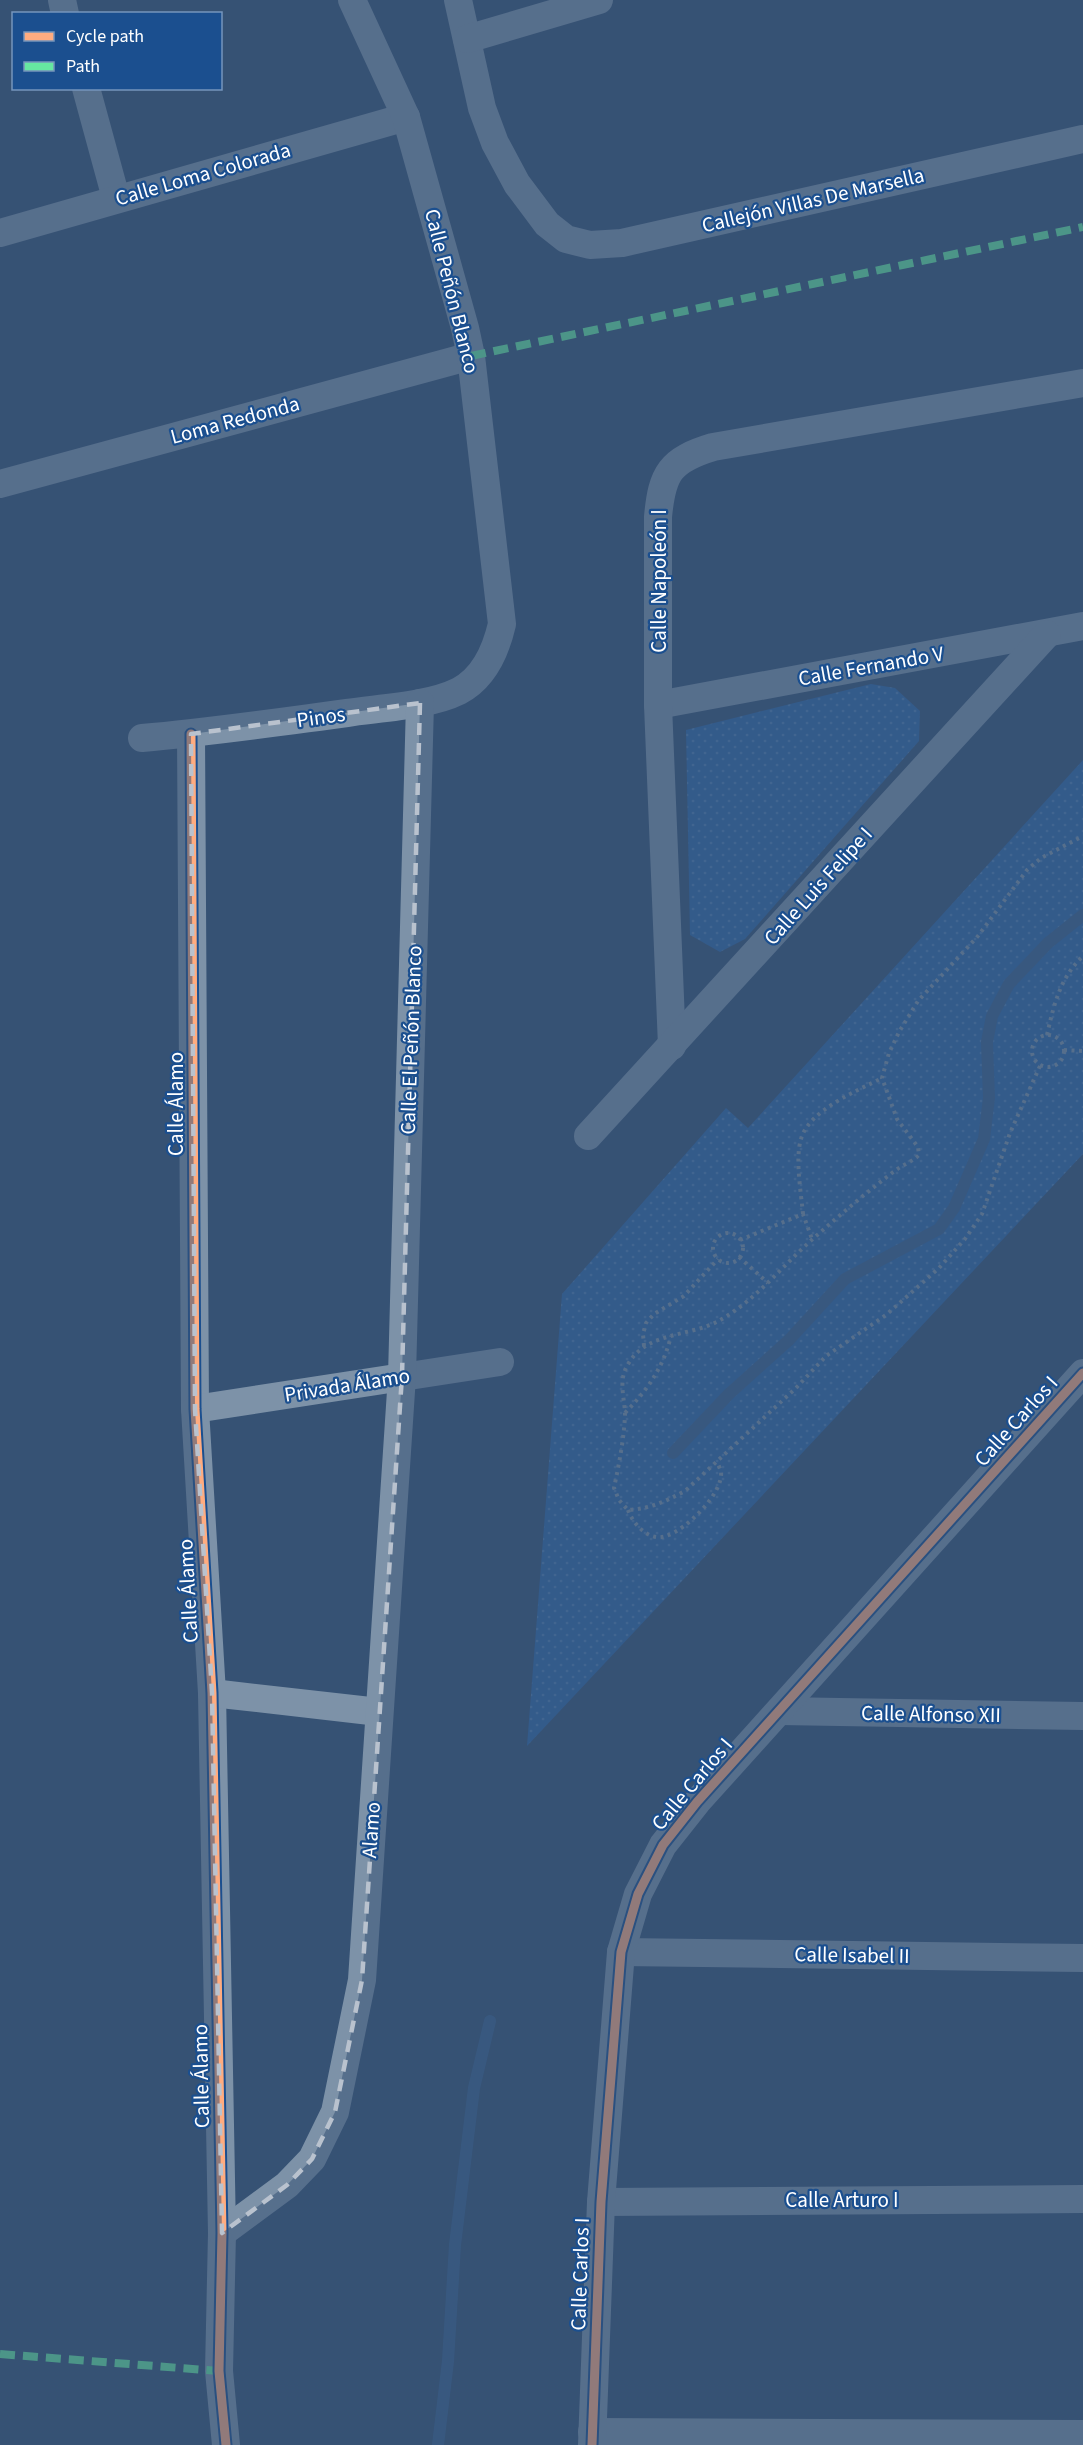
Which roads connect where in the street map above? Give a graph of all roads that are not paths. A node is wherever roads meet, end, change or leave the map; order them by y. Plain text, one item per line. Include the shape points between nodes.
1 (352, 0) edge
2 (458, 0) edge
3 (599, 0) edge
4 (467, 39) junction
5 (87, 90) edge
6 (406, 117) junction
7 (1083, 139) edge
8 (116, 198) junction
9 (0, 233) edge
10 (471, 356) junction
11 (1083, 383) edge
12 (0, 484) edge
13 (1083, 626) edge
14 (1047, 634) junction
15 (486, 664) joint
16 (420, 703) junction
17 (658, 705) junction
18 (191, 734) junction
19 (142, 738) dead end
20 (672, 1047) junction
21 (588, 1137) dead end
22 (500, 1362) dead end
23 (1083, 1372) edge
24 (402, 1376) junction
25 (195, 1409) junction
26 (212, 1693) junction
27 (780, 1711) junction
28 (379, 1712) junction
29 (1083, 1716) edge
30 (621, 1952) junction
31 (1083, 1958) edge
32 (1083, 2199) edge
33 (601, 2202) junction
34 (222, 2233) junction
35 (1083, 2434) edge
36 (592, 2438) edge
37 (226, 2445) edge

1 - 6 street, Calle Peñón Blanco
2 - 4 street
3 - 4 street
4 - 7 street, Callejón Villas De Marsella via 482,108 495,143 518,184 547,224 567,238 590,245 622,243
5 - 8 street
6 - 8 street, Calle Loma Colorada
6 - 10 street, Calle Peñón Blanco
8 - 9 street, Calle Loma Colorada
10 - 12 street, Loma Redonda
10 - 15 street, Calle Peñón Blanco via 502,624 497,646
11 - 17 street, Calle Napoleón I via 689,454 670,470 660,490
13 - 14 street, Calle Fernando V
14 - 17 street, Calle Fernando V
14 - 20 street, Calle Luis Felipe I
15 - 16 street, Pinos via 459,691
16 - 18 street, Pinos
16 - 24 street, Calle El Peñón Blanco
17 - 20 street, Calle Napoleón I
18 - 19 street, Pinos
18 - 25 street, Calle Álamo
20 - 21 street, Calle Luis Felipe I
22 - 24 street, Privada Álamo
23 - 27 street, Calle Carlos I
24 - 25 street, Privada Álamo
24 - 28 street, Alamo
25 - 26 street, Calle Álamo
26 - 28 street
26 - 34 street, Calle Álamo
27 - 29 street, Calle Alfonso XII
27 - 30 street, Calle Carlos I via 663,1845 638,1894
28 - 34 street, Alamo via 362,1980 335,2112 312,2159 287,2185
30 - 31 street, Calle Isabel II
30 - 33 street, Calle Carlos I
32 - 33 street, Calle Arturo I
33 - 36 street, Calle Carlos I
34 - 37 street, Calle Álamo via 219,2372
35 - 36 street

